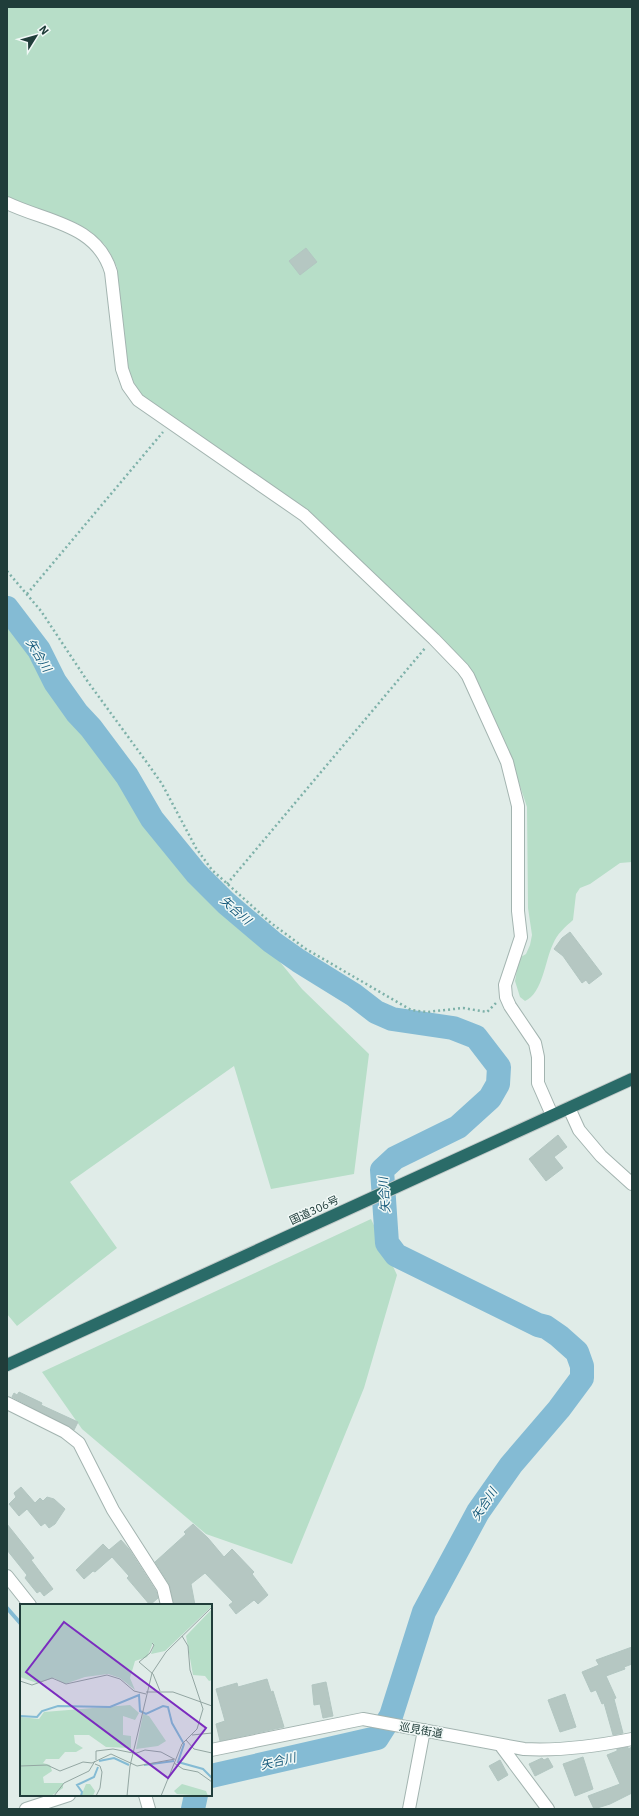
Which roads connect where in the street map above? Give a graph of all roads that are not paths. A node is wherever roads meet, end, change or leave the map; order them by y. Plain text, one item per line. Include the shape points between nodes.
1 (7, 203) edge
2 (632, 1079) edge
3 (569, 1108) junction
4 (552, 1115) junction
5 (632, 1184) edge
6 (7, 1364) edge
7 (7, 1403) edge
8 (7, 1576) edge
9 (29, 1604) edge
10 (167, 1604) edge
11 (424, 1730) junction
12 (632, 1739) edge
13 (501, 1746) junction
14 (212, 1750) edge
15 (66, 1796) edge
16 (145, 1796) edge
17 (26, 1809) edge
18 (150, 1809) edge
19 (409, 1809) edge
20 (548, 1809) edge

1 - 4 street via 74,229 90,238 103,252 111,272 122,369 130,389 138,400 304,515 434,639 468,676 507,762 518,806 518,911 521,937 505,985 506,997 535,1043 538,1083
2 - 3 highway, 国道306号
3 - 4 highway, 国道306号
3 - 5 street via 579,1130 601,1156
4 - 6 highway, 国道306号
7 - 10 street via 65,1432 79,1443 112,1510 163,1588
8 - 9 street
11 - 13 street, 巡見街道
11 - 14 street, 巡見街道 via 363,1719
11 - 19 street
12 - 13 street, 巡見街道 via 540,1750
13 - 20 street
15 - 17 street
16 - 18 street

